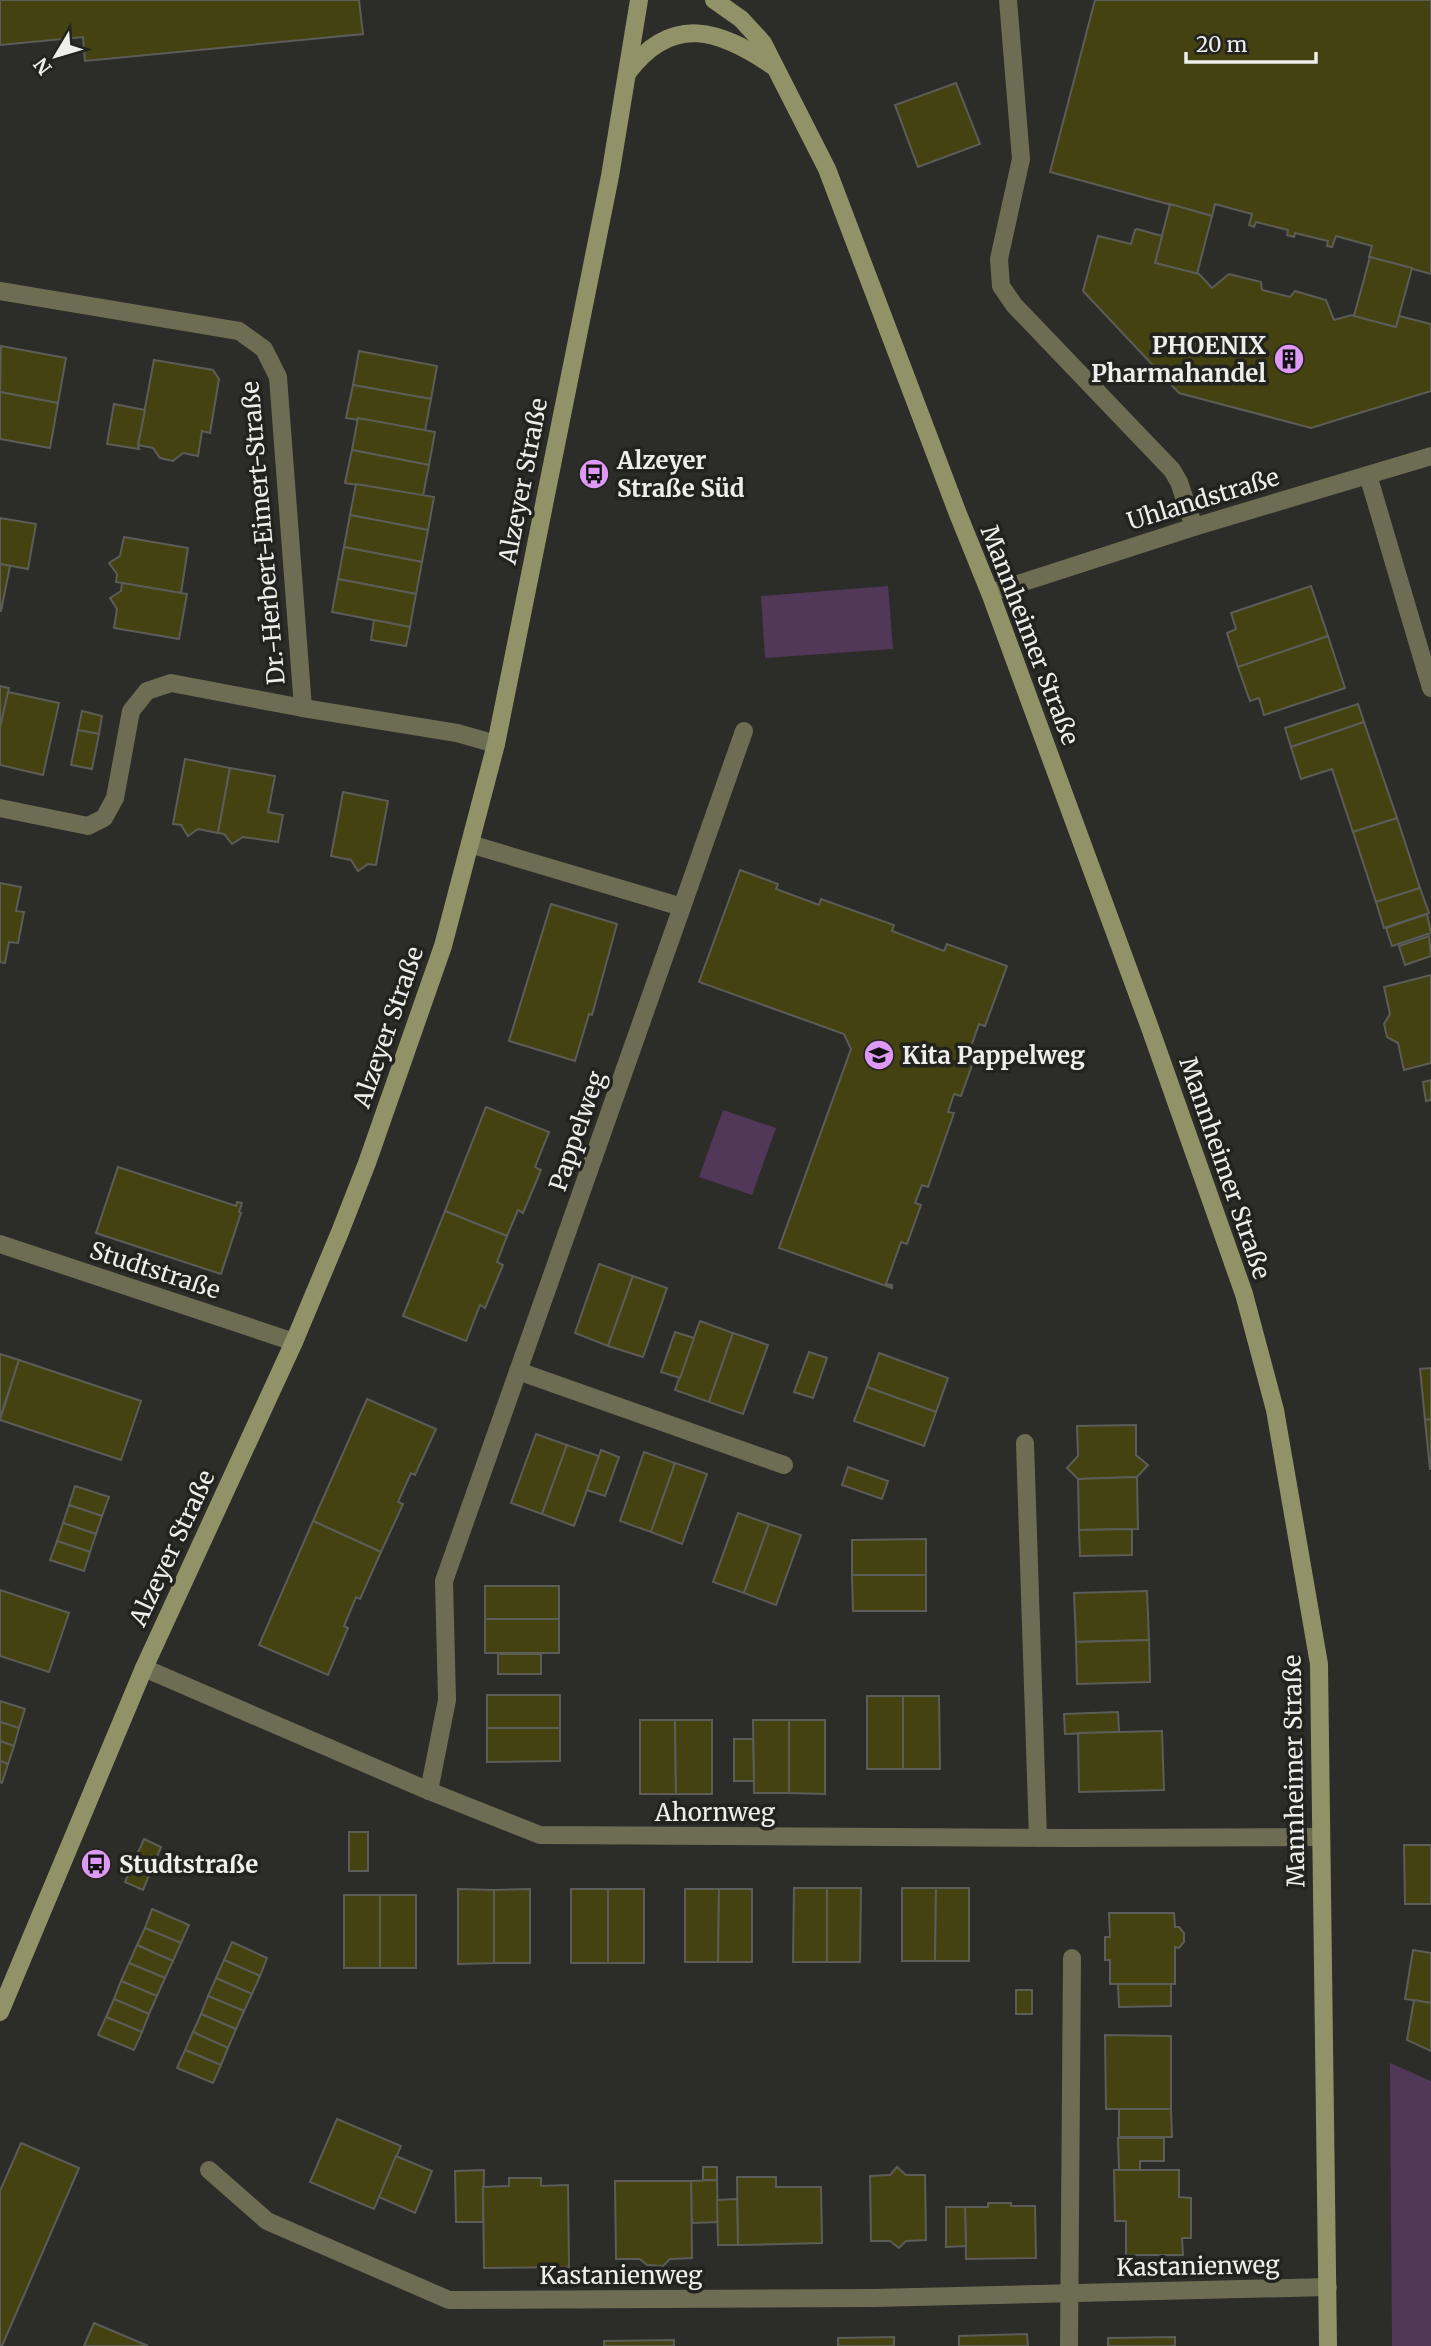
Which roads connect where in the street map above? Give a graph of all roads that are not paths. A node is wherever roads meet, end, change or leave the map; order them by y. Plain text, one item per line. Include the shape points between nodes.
1 (639, 0) edge
2 (714, 0) edge
3 (1008, 0) edge
4 (778, 70) junction
5 (628, 72) junction
6 (0, 291) edge
7 (1431, 456) edge
8 (1368, 475) junction
9 (1194, 527) junction
10 (990, 593) junction
11 (1431, 688) edge
12 (303, 708) junction
13 (744, 731) dead end
14 (496, 744) junction
15 (0, 808) edge
16 (470, 844) junction
17 (682, 907) junction
18 (0, 1244) edge
19 (293, 1342) junction
20 (518, 1371) junction
21 (1026, 1443) dead end
22 (784, 1465) dead end
23 (144, 1668) junction
24 (429, 1791) junction
25 (1320, 1837) junction
26 (1038, 1838) junction
27 (1072, 1958) dead end
28 (0, 2012) edge
29 (209, 2170) dead end
30 (1328, 2287) junction
31 (1068, 2294) junction
32 (1069, 2346) edge
33 (1328, 2346) edge

1 - 5 street, Alzeyer Straße
2 - 4 street, Mannheimer Straße via 754,32
3 - 9 street via 1021,159 999,260 1001,286 1172,470
4 - 5 street via 723,39 692,32 656,46
4 - 10 street, Mannheimer Straße via 827,169
5 - 14 street, Alzeyer Straße
6 - 12 street, Dr.-Herbert-Eimert-Straße via 239,331 264,349 278,377
7 - 8 street, Uhlandstraße
8 - 9 street, Uhlandstraße
8 - 11 street
9 - 10 street, Uhlandstraße
10 - 25 street, Mannheimer Straße via 1244,1294 1275,1409 1319,1664
12 - 14 street, Dr.-Herbert-Eimert-Straße via 457,733
12 - 15 street via 171,682 147,691 131,711 115,799 104,818 88,826
13 - 17 street, Pappelweg
14 - 16 street, Alzeyer Straße
16 - 17 street
16 - 19 street, Alzeyer Straße via 443,946 367,1163
17 - 20 street, Pappelweg
18 - 19 street, Studtstraße
19 - 23 street, Alzeyer Straße
20 - 22 street
20 - 24 street, Pappelweg via 444,1581 447,1700
21 - 26 street
23 - 24 street, Ahornweg
23 - 28 street, Alzeyer Straße
24 - 26 street, Ahornweg via 540,1835
25 - 26 street, Ahornweg
25 - 30 street, Mannheimer Straße
27 - 31 street
29 - 31 street, Kastanienweg via 267,2221 449,2301
30 - 31 street, Kastanienweg
30 - 33 street, Mannheimer Straße
31 - 32 street

